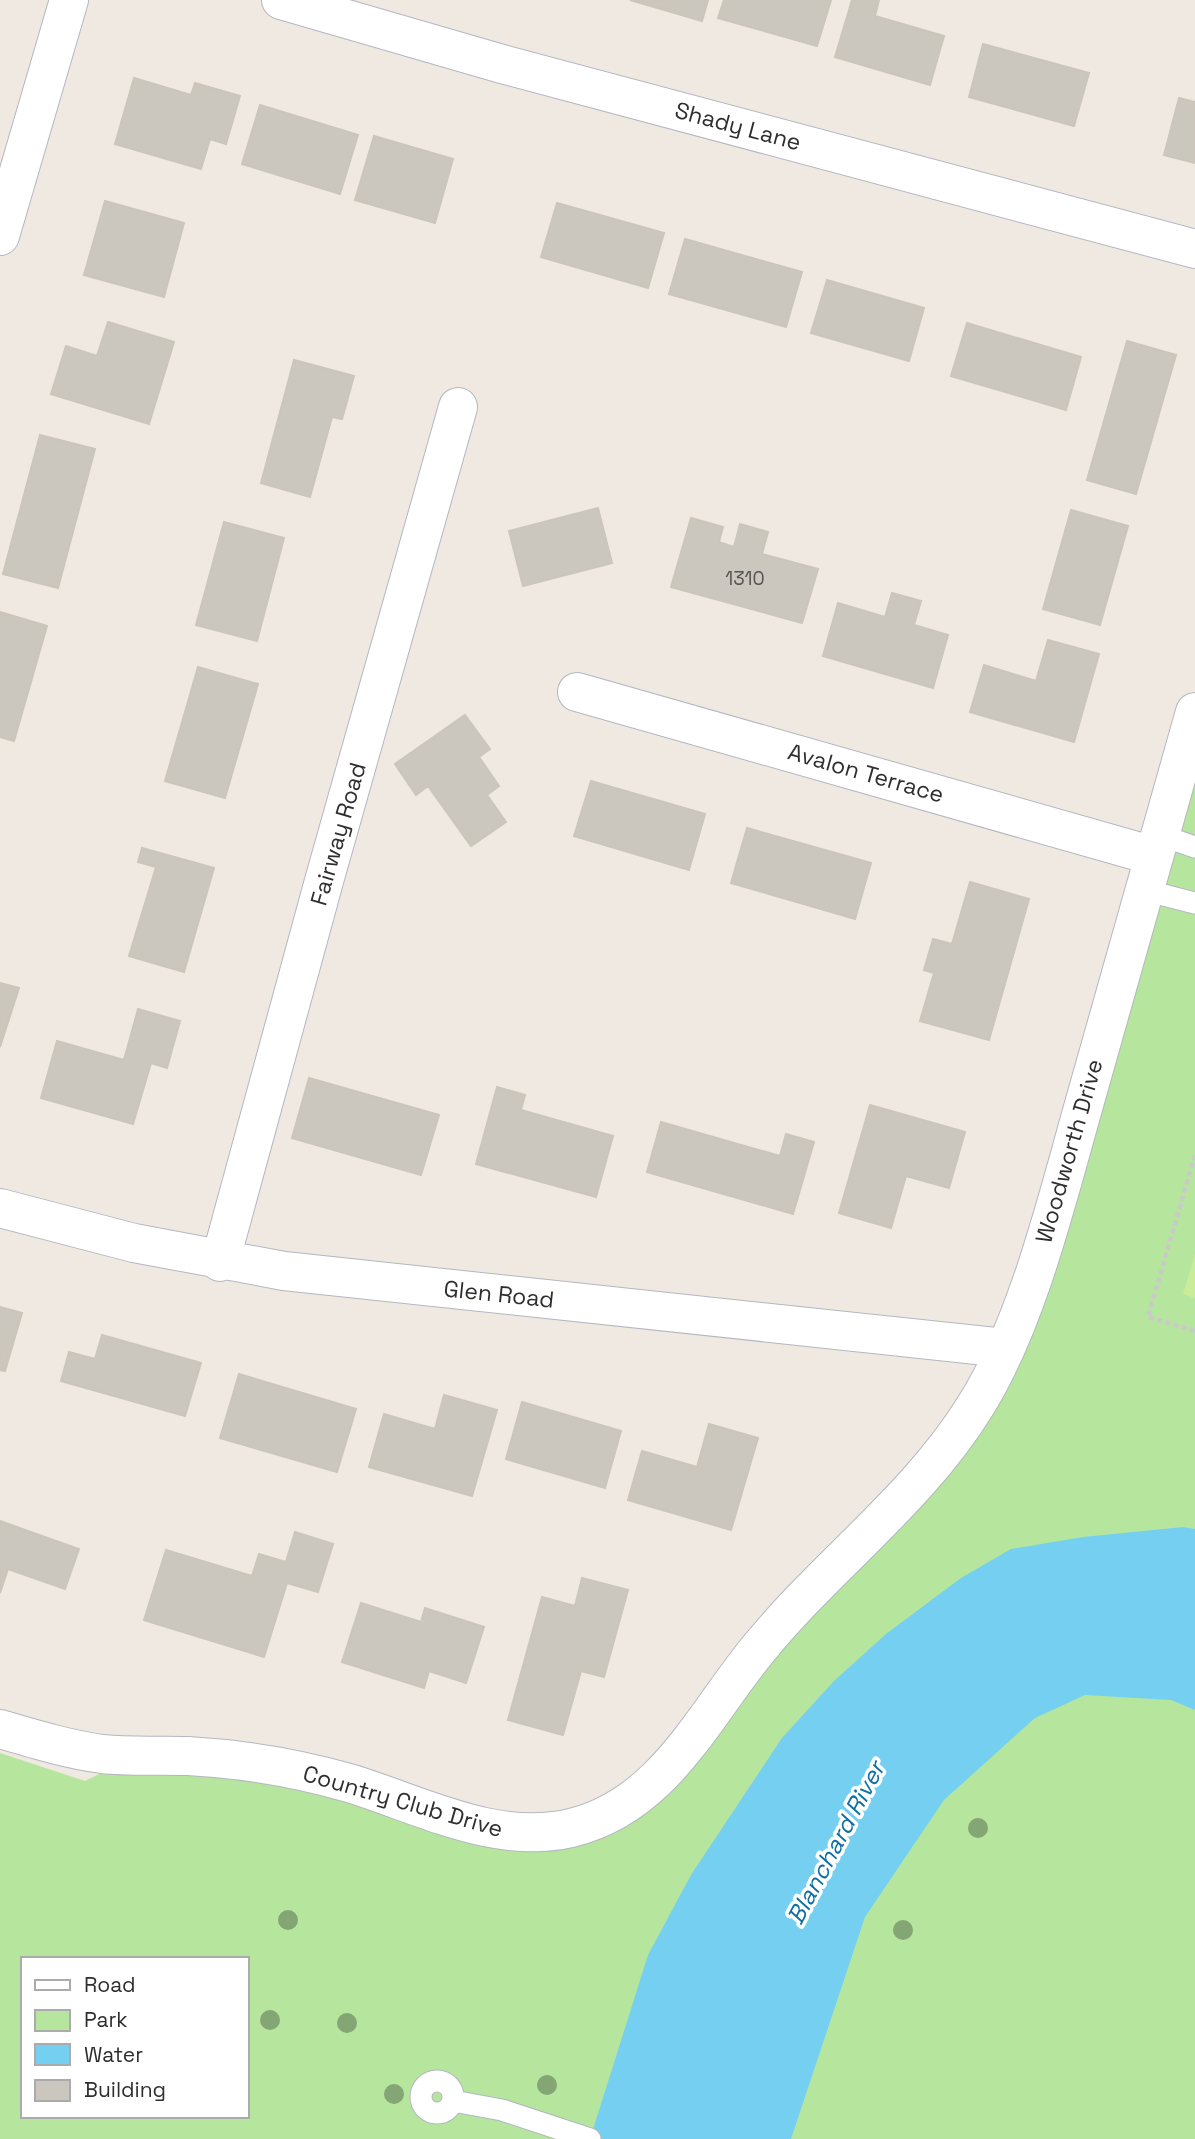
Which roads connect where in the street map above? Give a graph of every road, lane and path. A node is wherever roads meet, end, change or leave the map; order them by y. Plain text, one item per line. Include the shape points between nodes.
1 (69, 0) edge
2 (281, 0) edge
3 (0, 236) edge
4 (1195, 249) edge
5 (458, 407) dead end
6 (577, 692) dead end
7 (1195, 712) edge
8 (1195, 847) edge
9 (1153, 860) junction
10 (1195, 903) edge
11 (1195, 1155) edge
12 (0, 1208) edge
13 (220, 1262) junction
14 (1195, 1331) edge
15 (1004, 1348) junction
16 (856, 1546) joint
17 (0, 1729) edge
18 (453, 2101) dead end
19 (590, 2139) edge

1 - 3 street
2 - 4 street, Shady Lane via 502,64
5 - 13 street, Fairway Road
6 - 9 street, Avalon Terrace
7 - 9 street, Woodworth Drive
8 - 9 lane
9 - 10 lane
9 - 15 street, Woodworth Drive via 1063,1176
11 - 14 path via 1148,1317
12 - 13 street, Glen Road
13 - 15 street, Glen Road
15 - 16 street, Woodworth Drive via 952,1443
16 - 17 street, Country Club Drive via 757,1650 680,1755 643,1792 621,1808 572,1828 545,1832 492,1829 292,1769 189,1756 97,1753
18 - 19 lane via 502,2110

